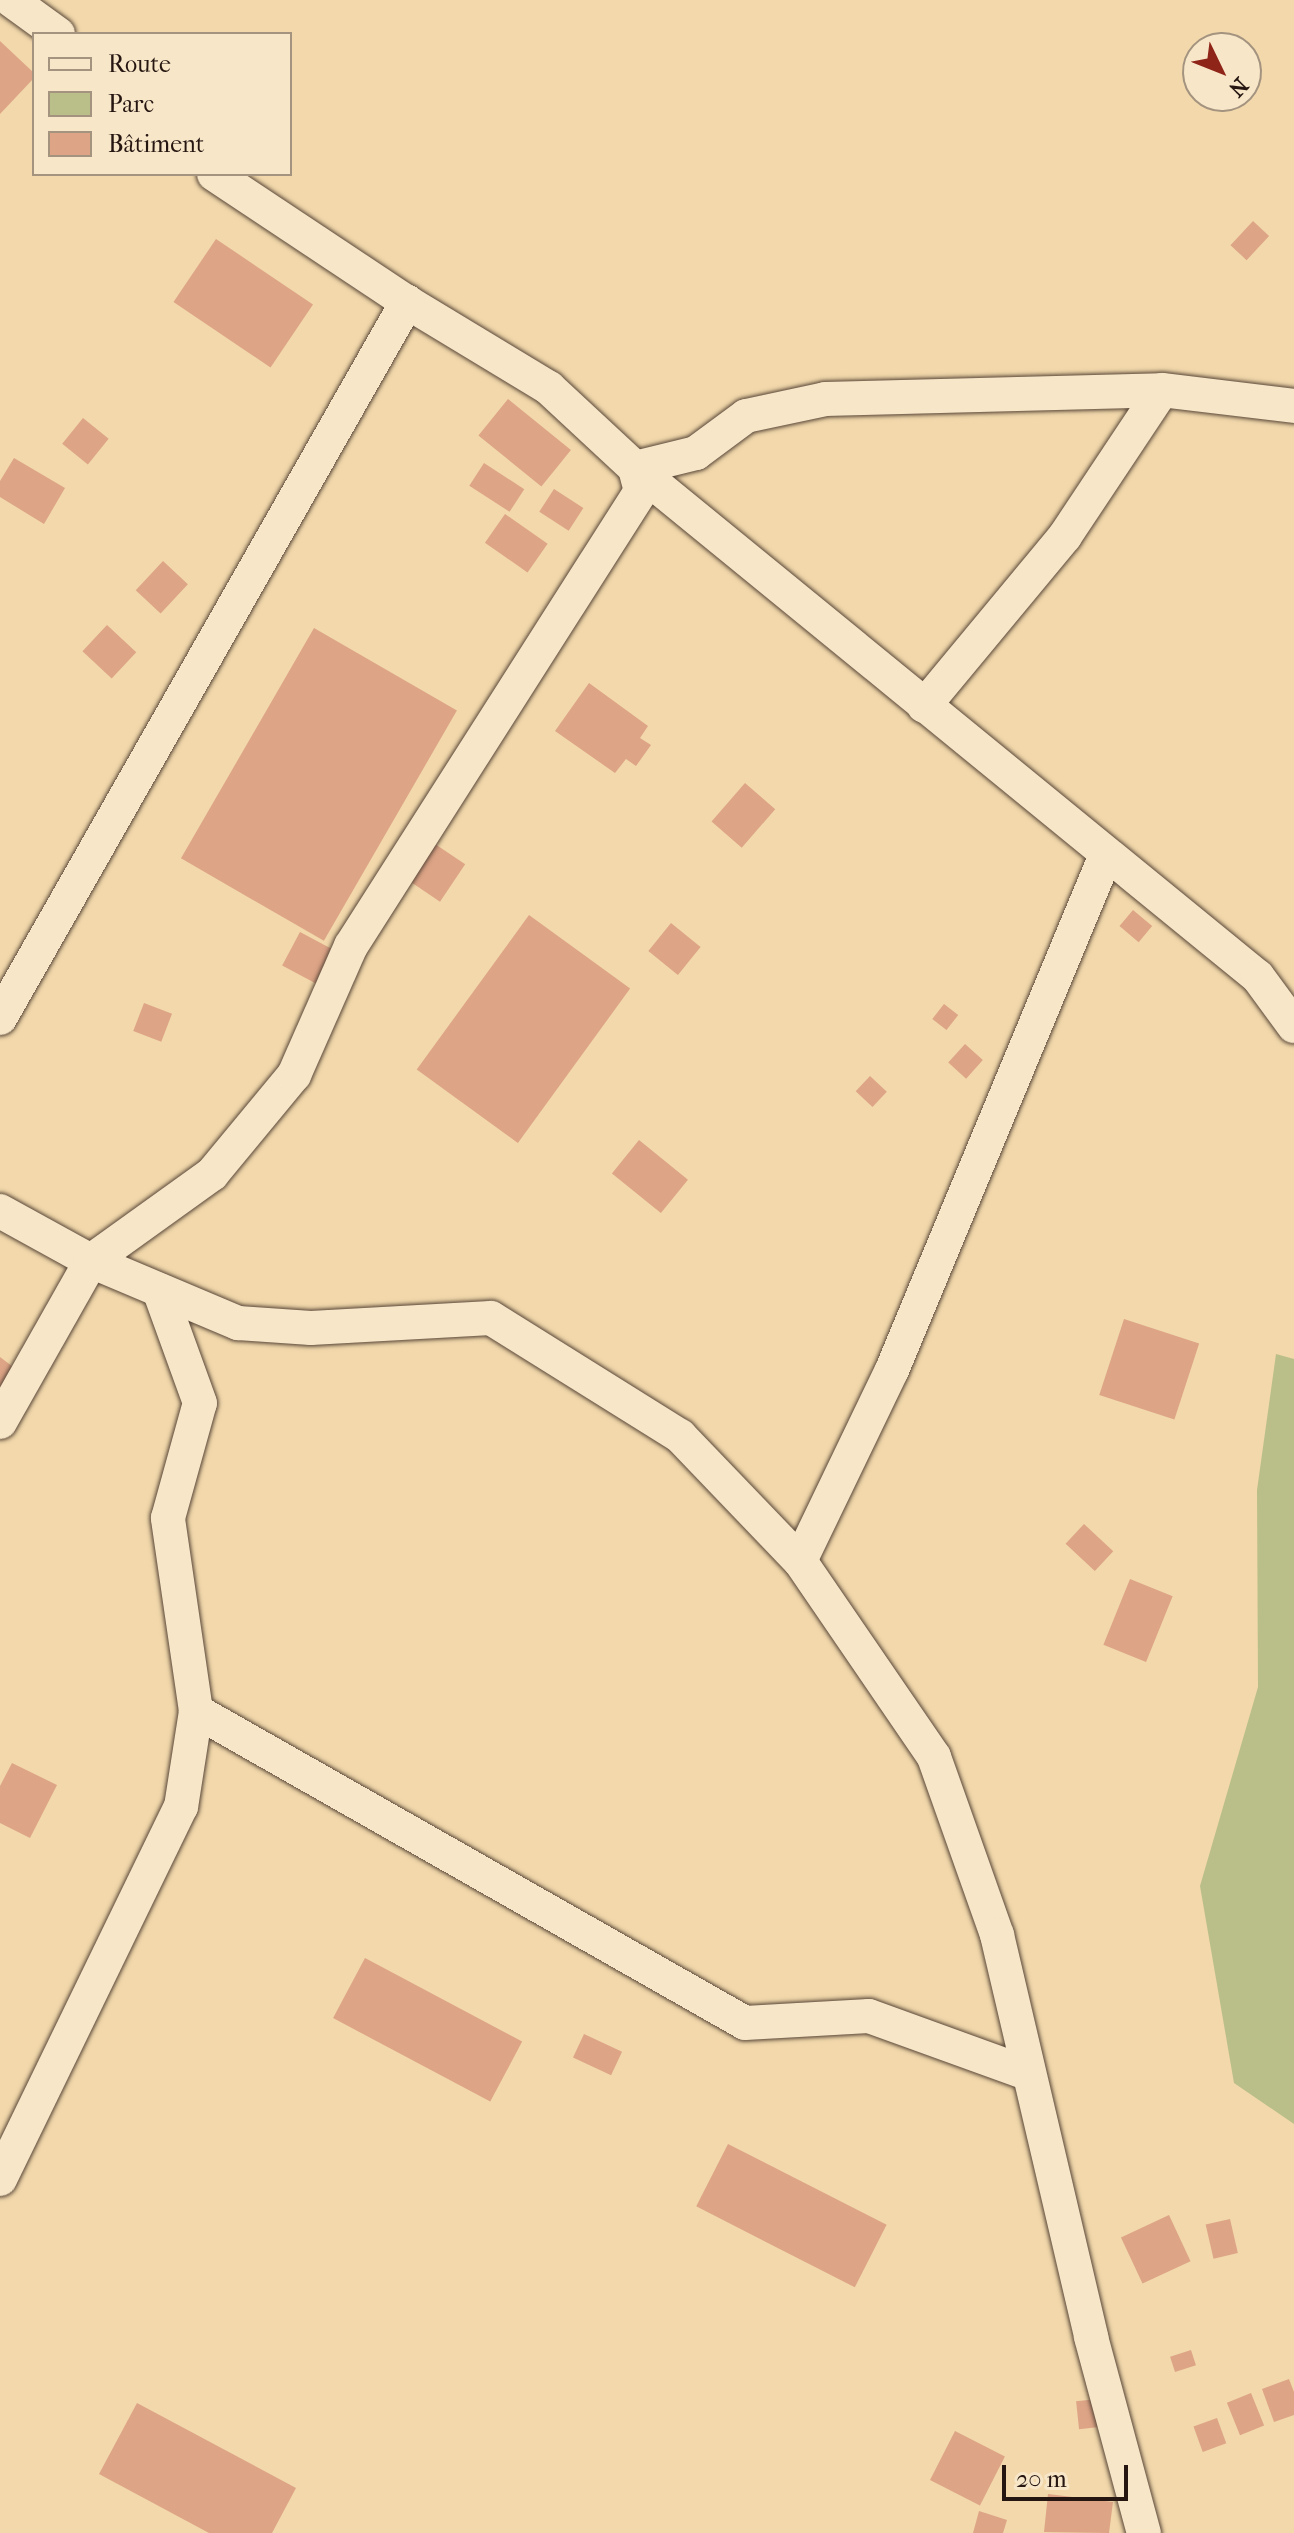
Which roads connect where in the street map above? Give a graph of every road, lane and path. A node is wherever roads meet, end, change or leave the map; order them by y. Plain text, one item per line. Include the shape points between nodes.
1 (11, 0) edge
2 (55, 32) edge
3 (217, 176) edge
4 (407, 302) junction
5 (1162, 390) junction
6 (1294, 406) edge
7 (635, 468) junction
8 (924, 706) junction
9 (1106, 855) junction
10 (0, 1018) edge
11 (1294, 1026) edge
12 (0, 1211) edge
13 (91, 1261) junction
14 (159, 1290) junction
15 (0, 1422) edge
16 (800, 1561) junction
17 (196, 1711) junction
18 (1029, 2074) junction
19 (0, 2179) edge
20 (1144, 2533) edge

1 - 2 street
3 - 4 street
4 - 7 street via 549,388
4 - 10 street
5 - 6 street
5 - 7 street via 825,399 746,416 696,453
5 - 8 street via 1065,536
7 - 8 street
7 - 13 street via 641,491 351,946 294,1075 212,1174
8 - 9 street
9 - 11 street via 1258,977
9 - 16 street via 892,1370
12 - 13 street
13 - 14 street
13 - 15 street
14 - 16 street via 238,1323 311,1328 491,1318 680,1436
14 - 17 street via 200,1403 168,1518
16 - 18 street via 934,1757 997,1935
17 - 18 street via 745,2023 869,2016
17 - 19 street via 181,1807
18 - 20 street

